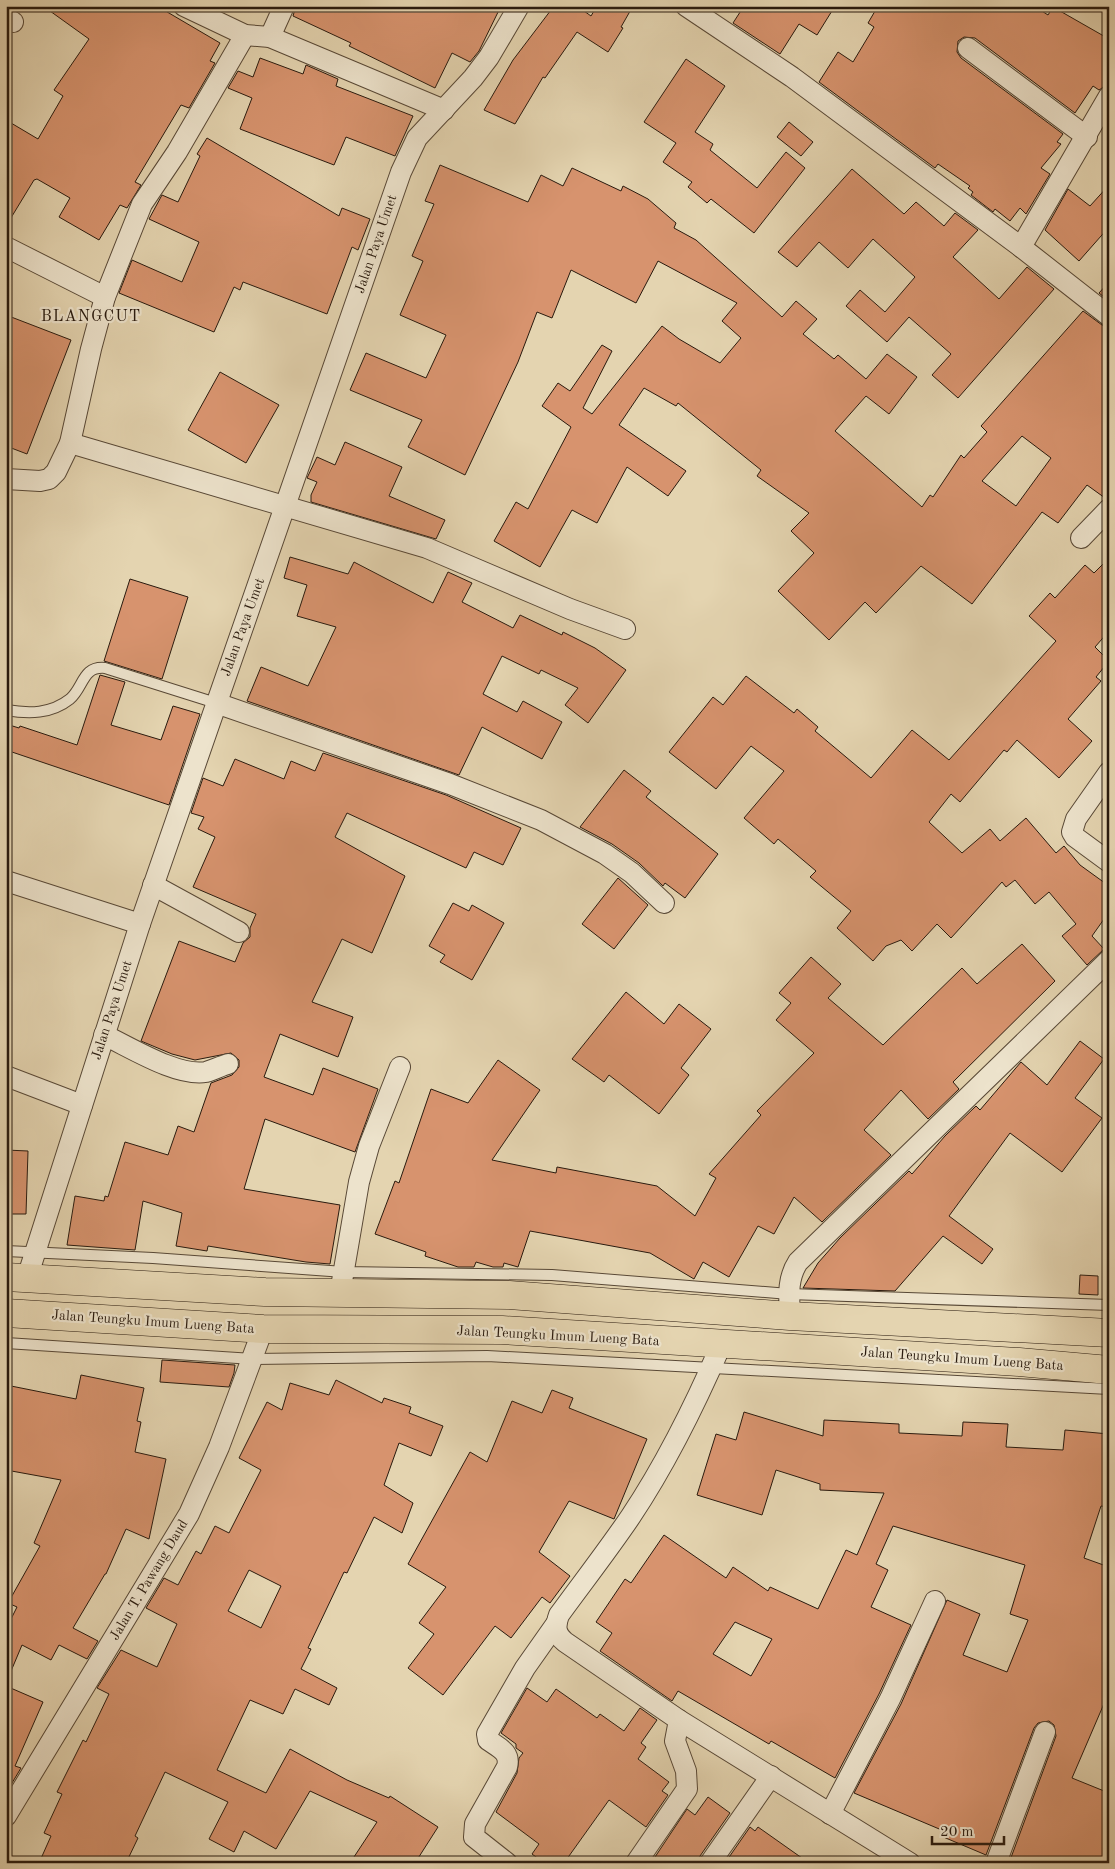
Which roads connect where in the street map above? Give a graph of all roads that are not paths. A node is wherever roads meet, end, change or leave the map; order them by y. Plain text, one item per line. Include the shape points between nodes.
1 (184, 6) edge
2 (284, 6) edge
3 (518, 6) edge
4 (686, 6) edge
5 (245, 34) junction
6 (270, 37) junction
7 (968, 48) dead end
8 (1109, 96) edge
9 (444, 110) junction
10 (1087, 137) junction
11 (6, 247) edge
12 (1021, 247) junction
13 (105, 297) junction
14 (1109, 316) edge
15 (70, 443) junction
16 (6, 479) edge
17 (286, 506) junction
18 (1109, 510) edge
19 (1081, 538) dead end
20 (625, 629) dead end
21 (216, 703) junction
22 (6, 710) edge
23 (1109, 772) edge
24 (1109, 862) edge
25 (6, 881) edge
26 (153, 885) junction
27 (664, 903) dead end
28 (140, 924) junction
29 (239, 932) dead end
30 (1109, 960) edge
31 (104, 1035) junction
32 (228, 1064) dead end
33 (400, 1067) dead end
34 (6, 1076) edge
35 (82, 1105) junction
36 (6, 1251) edge
37 (23, 1269) edge
38 (342, 1282) junction
39 (509, 1295) junction
40 (789, 1305) junction
41 (1109, 1306) edge
42 (6, 1313) edge
43 (263, 1329) junction
44 (502, 1330) junction
45 (1109, 1333) edge
46 (6, 1343) edge
47 (716, 1356) junction
48 (253, 1359) junction
49 (1109, 1370) edge
50 (1109, 1389) edge
51 (935, 1601) dead end
52 (556, 1624) junction
53 (679, 1720) junction
54 (1045, 1732) dead end
55 (771, 1776) junction
56 (830, 1814) junction
57 (6, 1816) edge
58 (506, 1863) edge
59 (636, 1863) edge
60 (710, 1863) edge
61 (910, 1863) edge
62 (996, 1863) edge

1 - 5 street
2 - 6 street
3 - 9 street, Jalan Paya Umet via 489,57
4 - 12 street via 792,77
5 - 6 street
5 - 13 street via 177,152 142,204
6 - 9 street
7 - 10 street
8 - 10 street
9 - 17 street, Jalan Paya Umet via 417,138 401,172
10 - 12 street
11 - 13 street
12 - 14 street
13 - 15 street
15 - 16 street via 56,472 49,479
15 - 17 street
17 - 20 street via 428,548
17 - 21 street, Jalan Paya Umet
18 - 19 street
21 - 22 lane via 96,667 90,670 71,698 62,704 39,713
21 - 26 street, Jalan Paya Umet
21 - 27 street via 450,784 542,820 605,854 632,873
23 - 24 street via 1076,820 1072,832
25 - 28 street
26 - 28 street, Jalan Paya Umet
26 - 29 street
28 - 31 street, Jalan Paya Umet
30 - 40 street via 820,1239 792,1271 788,1284
31 - 32 street via 165,1064 183,1069 205,1072
31 - 35 street, Jalan Paya Umet
33 - 38 street via 359,1182
34 - 35 street
35 - 37 street, Jalan Paya Umet
36 - 37 lane
37 - 38 highway via 265,1292
38 - 39 highway
38 - 40 lane via 552,1275
39 - 40 highway
39 - 44 highway
40 - 41 lane
40 - 45 highway
42 - 43 highway, Jalan Teungku Imum Lueng Bata
43 - 44 highway, Jalan Teungku Imum Lueng Bata
43 - 48 street, Jalan T. Pawang Daud
44 - 47 highway, Jalan Teungku Imum Lueng Bata
46 - 48 lane
47 - 48 lane
47 - 49 highway, Jalan Teungku Imum Lueng Bata via 1019,1362
47 - 50 lane
47 - 52 street via 699,1397 667,1457 630,1516 559,1614
48 - 57 street, Jalan T. Pawang Daud via 189,1514
51 - 56 street via 890,1699
52 - 53 street via 559,1638
52 - 58 street via 525,1668 487,1734 488,1740 506,1753 509,1760 475,1824 474,1837
53 - 55 street
53 - 59 street via 675,1741 686,1770 687,1789
54 - 62 street
55 - 56 street
55 - 60 street
56 - 61 street

